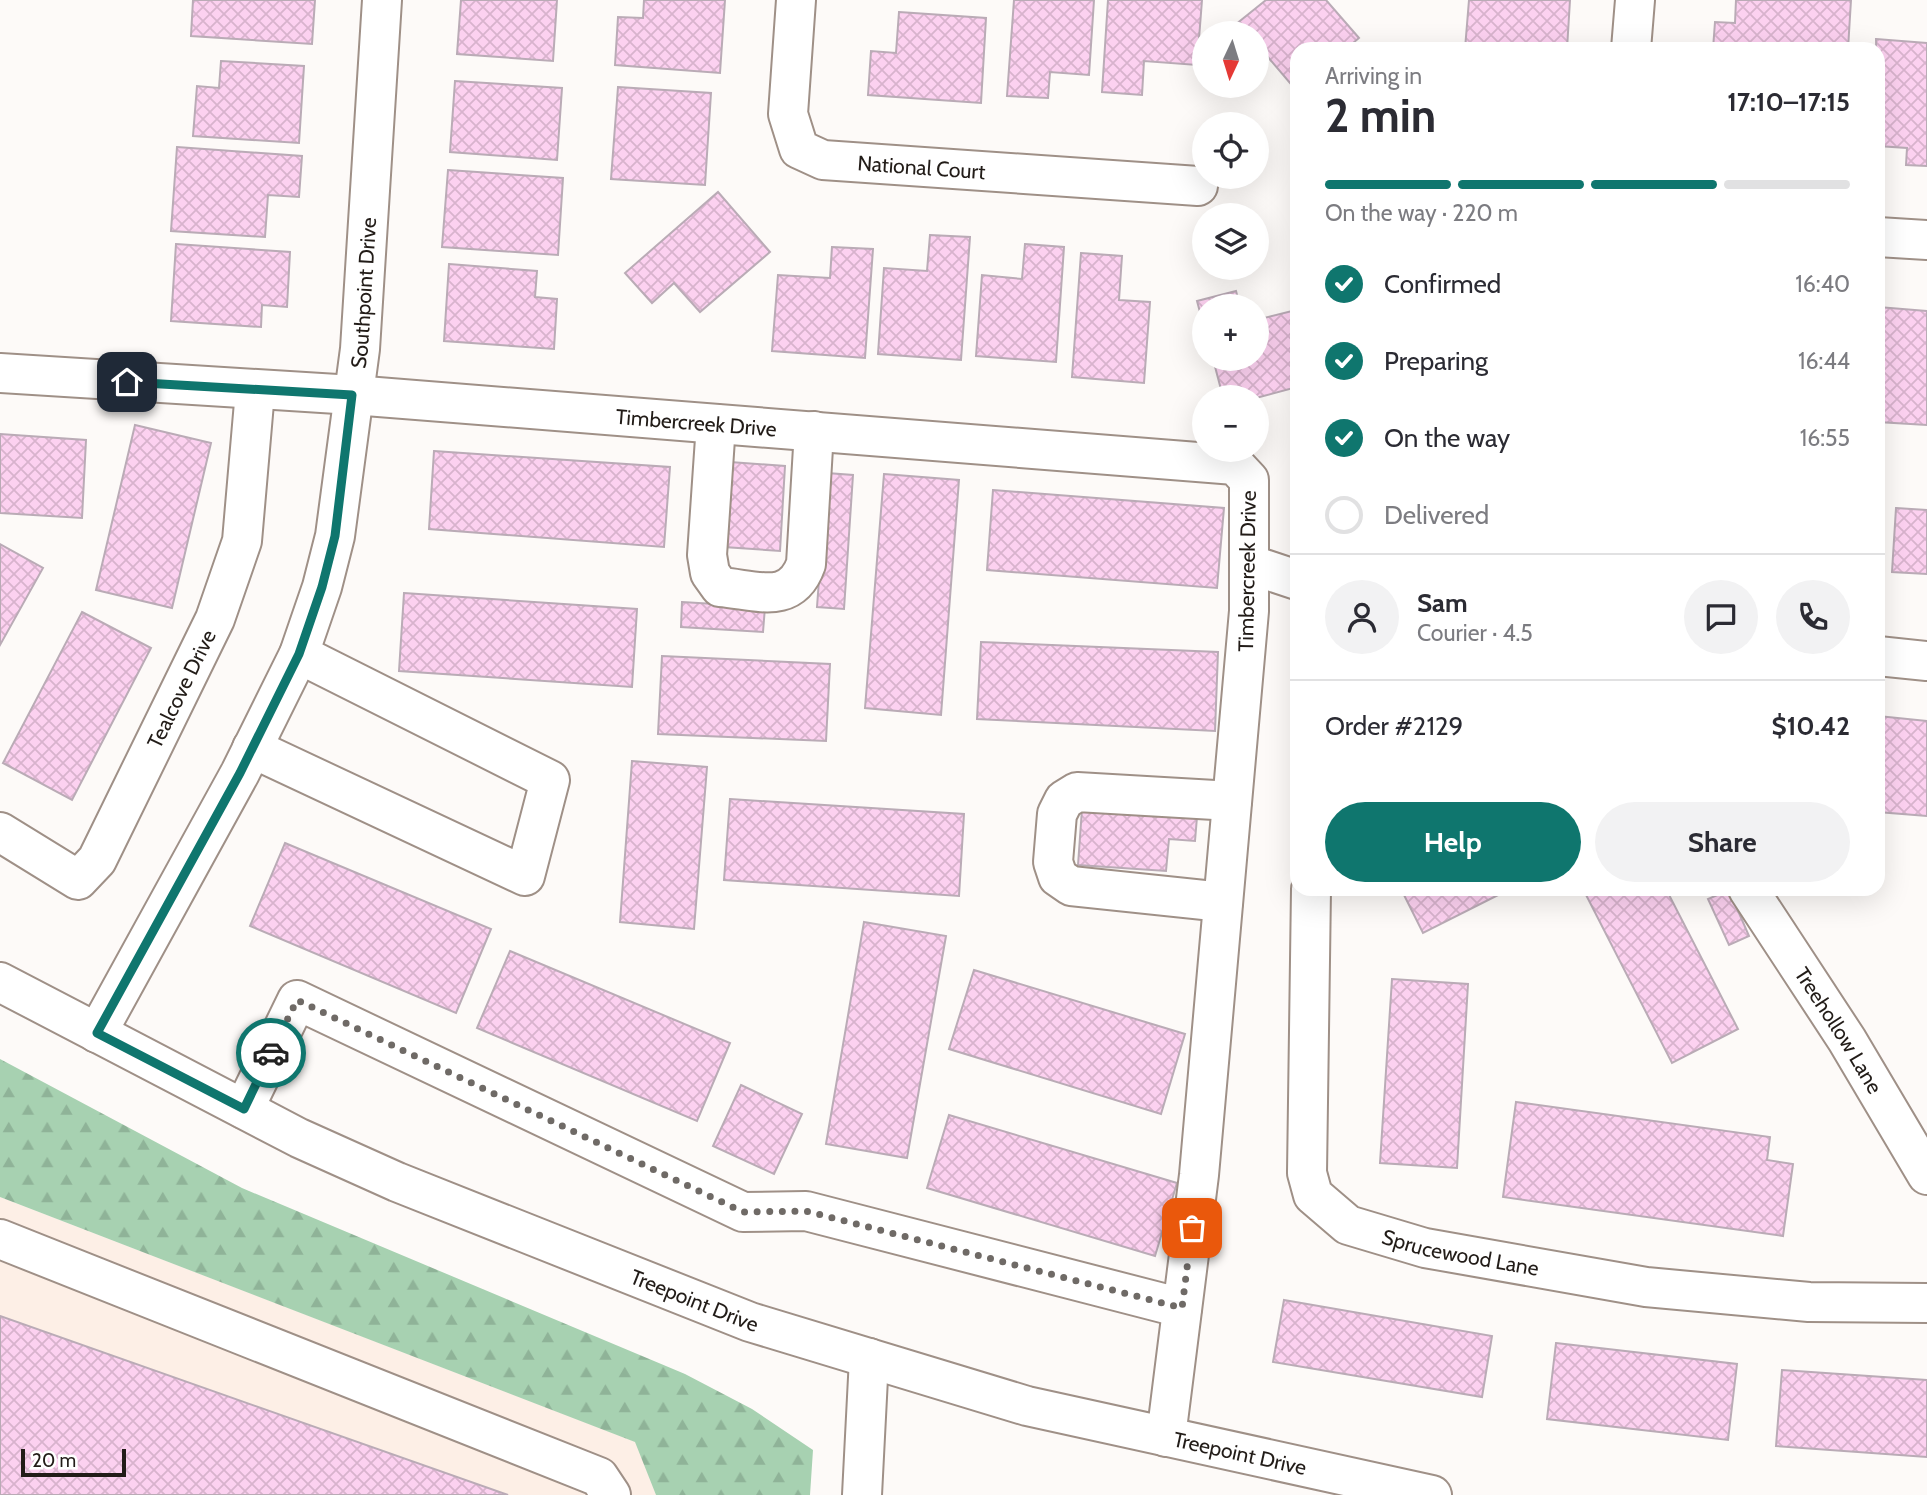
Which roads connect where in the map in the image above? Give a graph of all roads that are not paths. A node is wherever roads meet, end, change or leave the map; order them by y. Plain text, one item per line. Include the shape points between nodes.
1 (382, 0) edge
2 (796, 0) edge
3 (1635, 0) edge
4 (1632, 42) edge
5 (1192, 186) edge
6 (1885, 237) edge
7 (1927, 240) edge
8 (0, 373) edge
9 (255, 391) junction
10 (352, 395) junction
11 (716, 424) junction
12 (814, 432) junction
13 (1249, 564) junction
14 (1290, 578) edge
15 (299, 654) junction
16 (1885, 657) edge
17 (1927, 661) edge
18 (252, 748) junction
19 (1232, 801) junction
20 (0, 832) edge
21 (1311, 896) edge
22 (1753, 896) edge
23 (1223, 902) junction
24 (0, 982) edge
25 (97, 1033) junction
26 (244, 1109) junction
27 (1927, 1175) edge
28 (0, 1239) edge
29 (1927, 1303) edge
30 (1182, 1308) junction
31 (869, 1358) junction
32 (1166, 1437) junction
33 (1328, 1485) edge
34 (611, 1495) edge
35 (862, 1495) edge
36 (1432, 1495) edge

1 - 10 street, Southpoint Drive via 360,349
2 - 5 street, National Court via 788,114 799,149 823,160
3 - 4 street
6 - 7 street
8 - 9 street, Timbercreek Drive
9 - 10 street, Timbercreek Drive
9 - 20 street, Tealcove Drive via 242,541 215,619 97,860 78,880
10 - 11 street, Timbercreek Drive
10 - 15 street, Southpoint Drive via 335,536
11 - 12 street, Timbercreek Drive
11 - 12 street via 708,555 710,573 720,587 786,592 799,583 806,564
12 - 13 street, Timbercreek Drive via 1236,465 1249,480
13 - 14 street
13 - 19 street, Timbercreek Drive
15 - 18 street, Southpoint Drive
15 - 18 street via 550,780 525,876
16 - 17 street
18 - 25 street, Southpoint Drive
19 - 23 street, Timbercreek Drive
19 - 23 street via 1077,792 1063,800 1057,814 1053,862 1058,877 1071,887
21 - 29 street, Sprucewood Lane via 1307,1172 1313,1195 1348,1225 1425,1248 1646,1287 1809,1302
22 - 27 street, Treehollow Lane via 1847,1040
23 - 30 street, Timbercreek Drive via 1199,1175
24 - 25 street, Treepoint Drive
25 - 26 street, Treepoint Drive
26 - 30 street via 297,1000 743,1212 806,1211
26 - 31 street, Treepoint Drive via 397,1182 643,1282 750,1322
28 - 34 street via 599,1477
30 - 32 street, Timbercreek Drive
31 - 32 street, Treepoint Drive via 1027,1406
31 - 35 street
32 - 33 street, Treepoint Drive
33 - 36 street, Treepoint Drive

